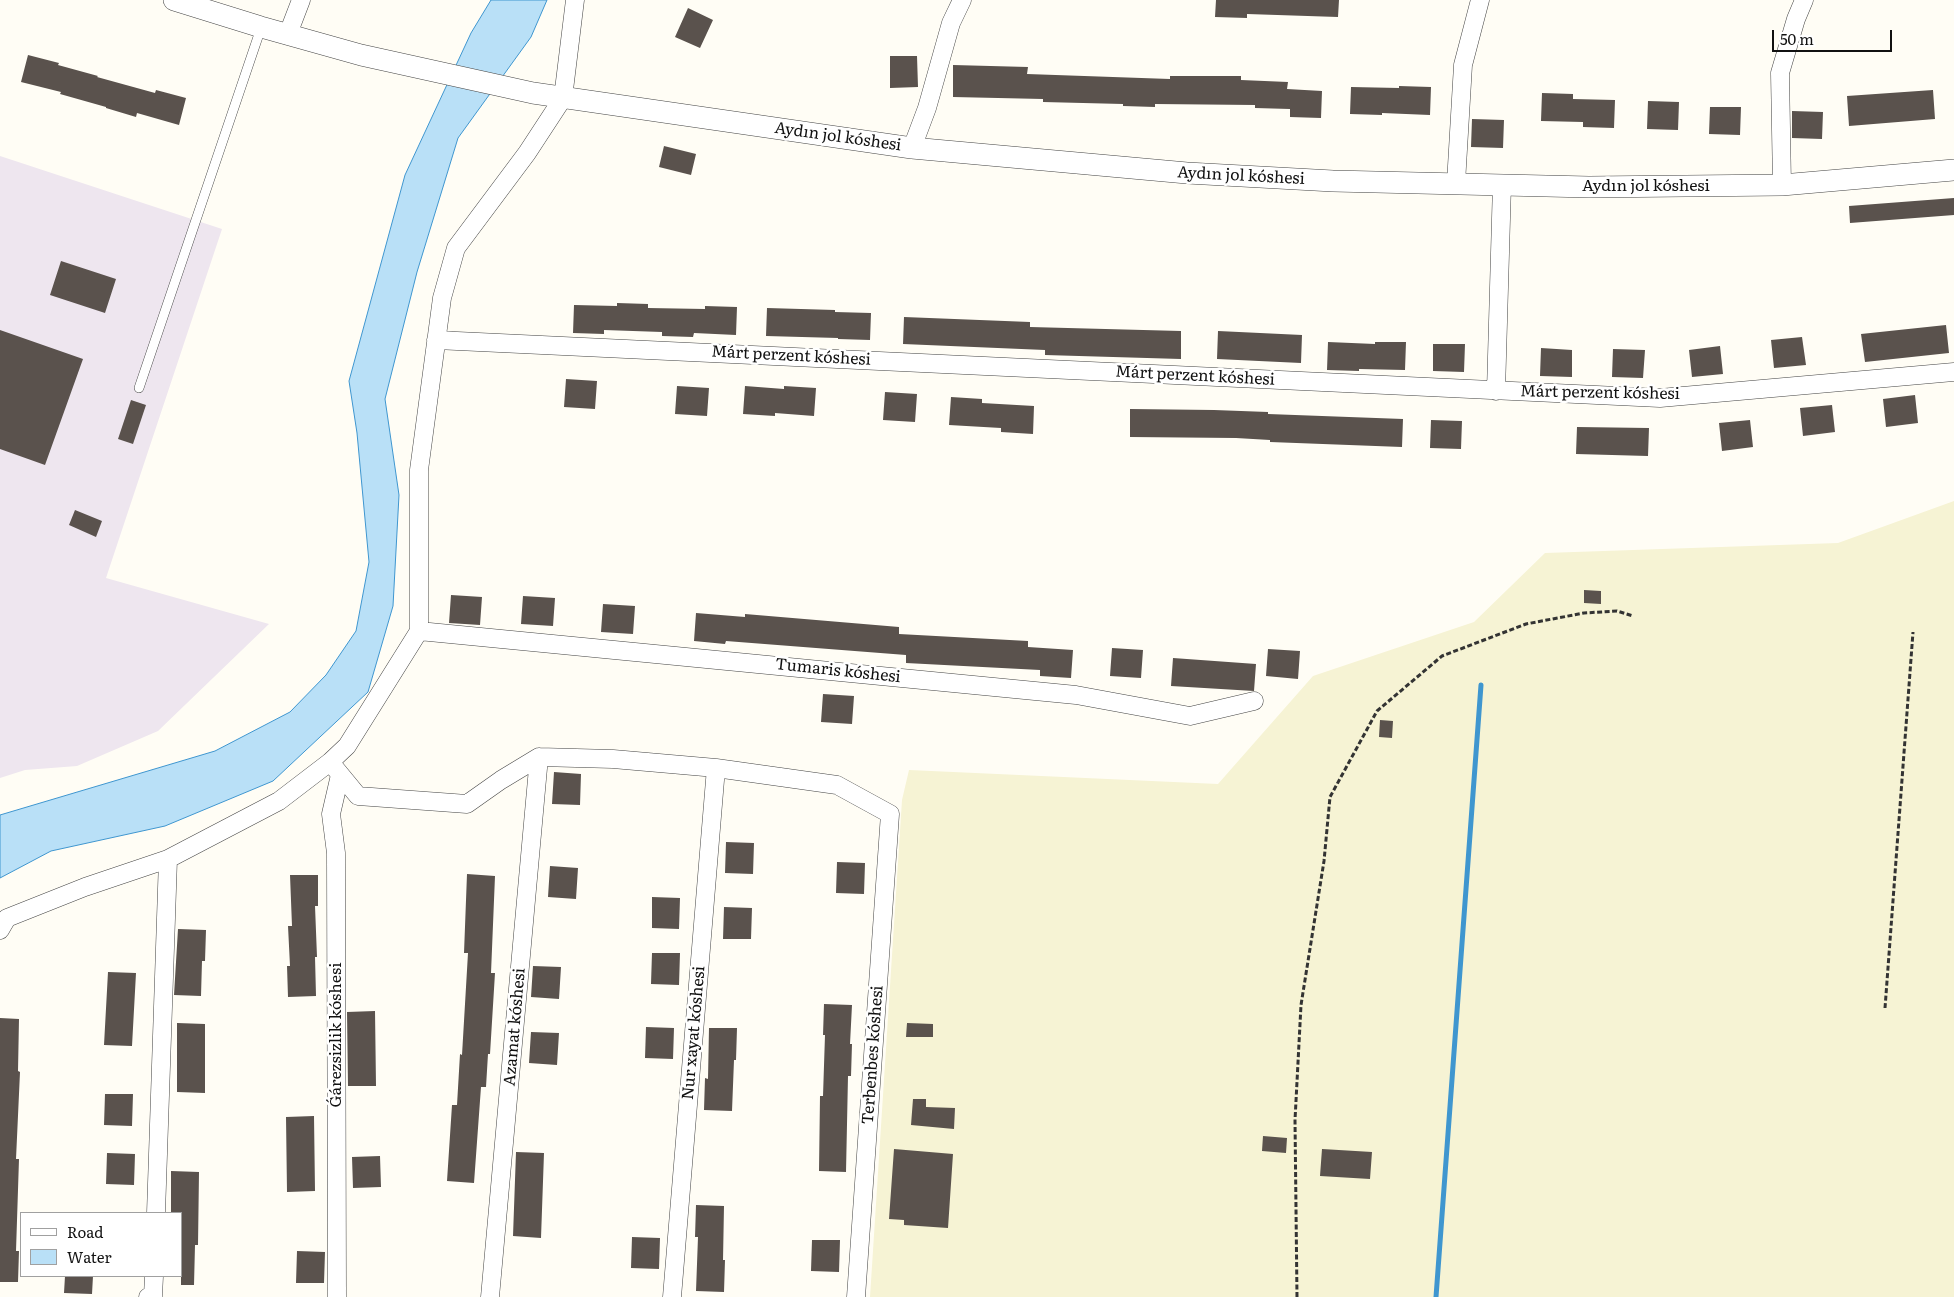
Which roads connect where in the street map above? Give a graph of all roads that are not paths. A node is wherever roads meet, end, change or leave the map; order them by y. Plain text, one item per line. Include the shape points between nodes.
1 (174, 0) edge
2 (301, 0) edge
3 (575, 0) edge
4 (962, 0) edge
5 (1480, 0) edge
6 (1804, 0) edge
7 (261, 27) junction
8 (288, 34) junction
9 (563, 98) junction
10 (912, 148) junction
11 (1954, 170) edge
12 (1456, 182) junction
13 (1502, 184) junction
14 (1782, 185) junction
15 (436, 340) junction
16 (1954, 372) edge
17 (139, 388) dead end
18 (1496, 391) junction
19 (419, 631) junction
20 (1254, 701) dead end
21 (539, 757) junction
22 (335, 768) junction
23 (716, 768) junction
24 (168, 859) junction
25 (0, 930) edge
26 (156, 1212) edge
27 (154, 1277) edge
28 (150, 1296) edge
29 (337, 1297) edge
30 (490, 1297) edge
31 (672, 1297) edge
32 (856, 1297) edge

1 - 7 street
2 - 8 street
3 - 9 street
4 - 10 street via 951,22 927,108
5 - 12 street via 1463,65
6 - 14 street via 1780,73
7 - 8 street
7 - 17 lane
8 - 9 street, Aydın jol kóshesi via 361,55
9 - 10 street, Aydın jol kóshesi
9 - 15 street via 527,153 456,248 442,298
10 - 12 street, Aydın jol kóshesi via 1187,173 1333,181
11 - 14 street, Aydın jol kóshesi
12 - 13 street, Aydın jol kóshesi
13 - 14 street, Aydın jol kóshesi via 1589,187
13 - 18 street
15 - 18 street, Márt perzent kóshesi
15 - 19 street via 419,470
16 - 18 street, Márt perzent kóshesi via 1660,398
19 - 20 street, Tumaris kóshesi via 1076,695 1190,716
19 - 22 street
21 - 22 street via 467,804 358,796
21 - 23 street via 613,759
21 - 30 street, Azamat kóshesi
22 - 24 street
22 - 29 street, Ǵárezsizlik kóshesi via 331,814 336,853
23 - 31 street, Nur xayat kóshesi
23 - 32 street, Terbenbes kóshesi via 837,785 890,814
24 - 25 street via 7,918
24 - 26 street
27 - 28 street

